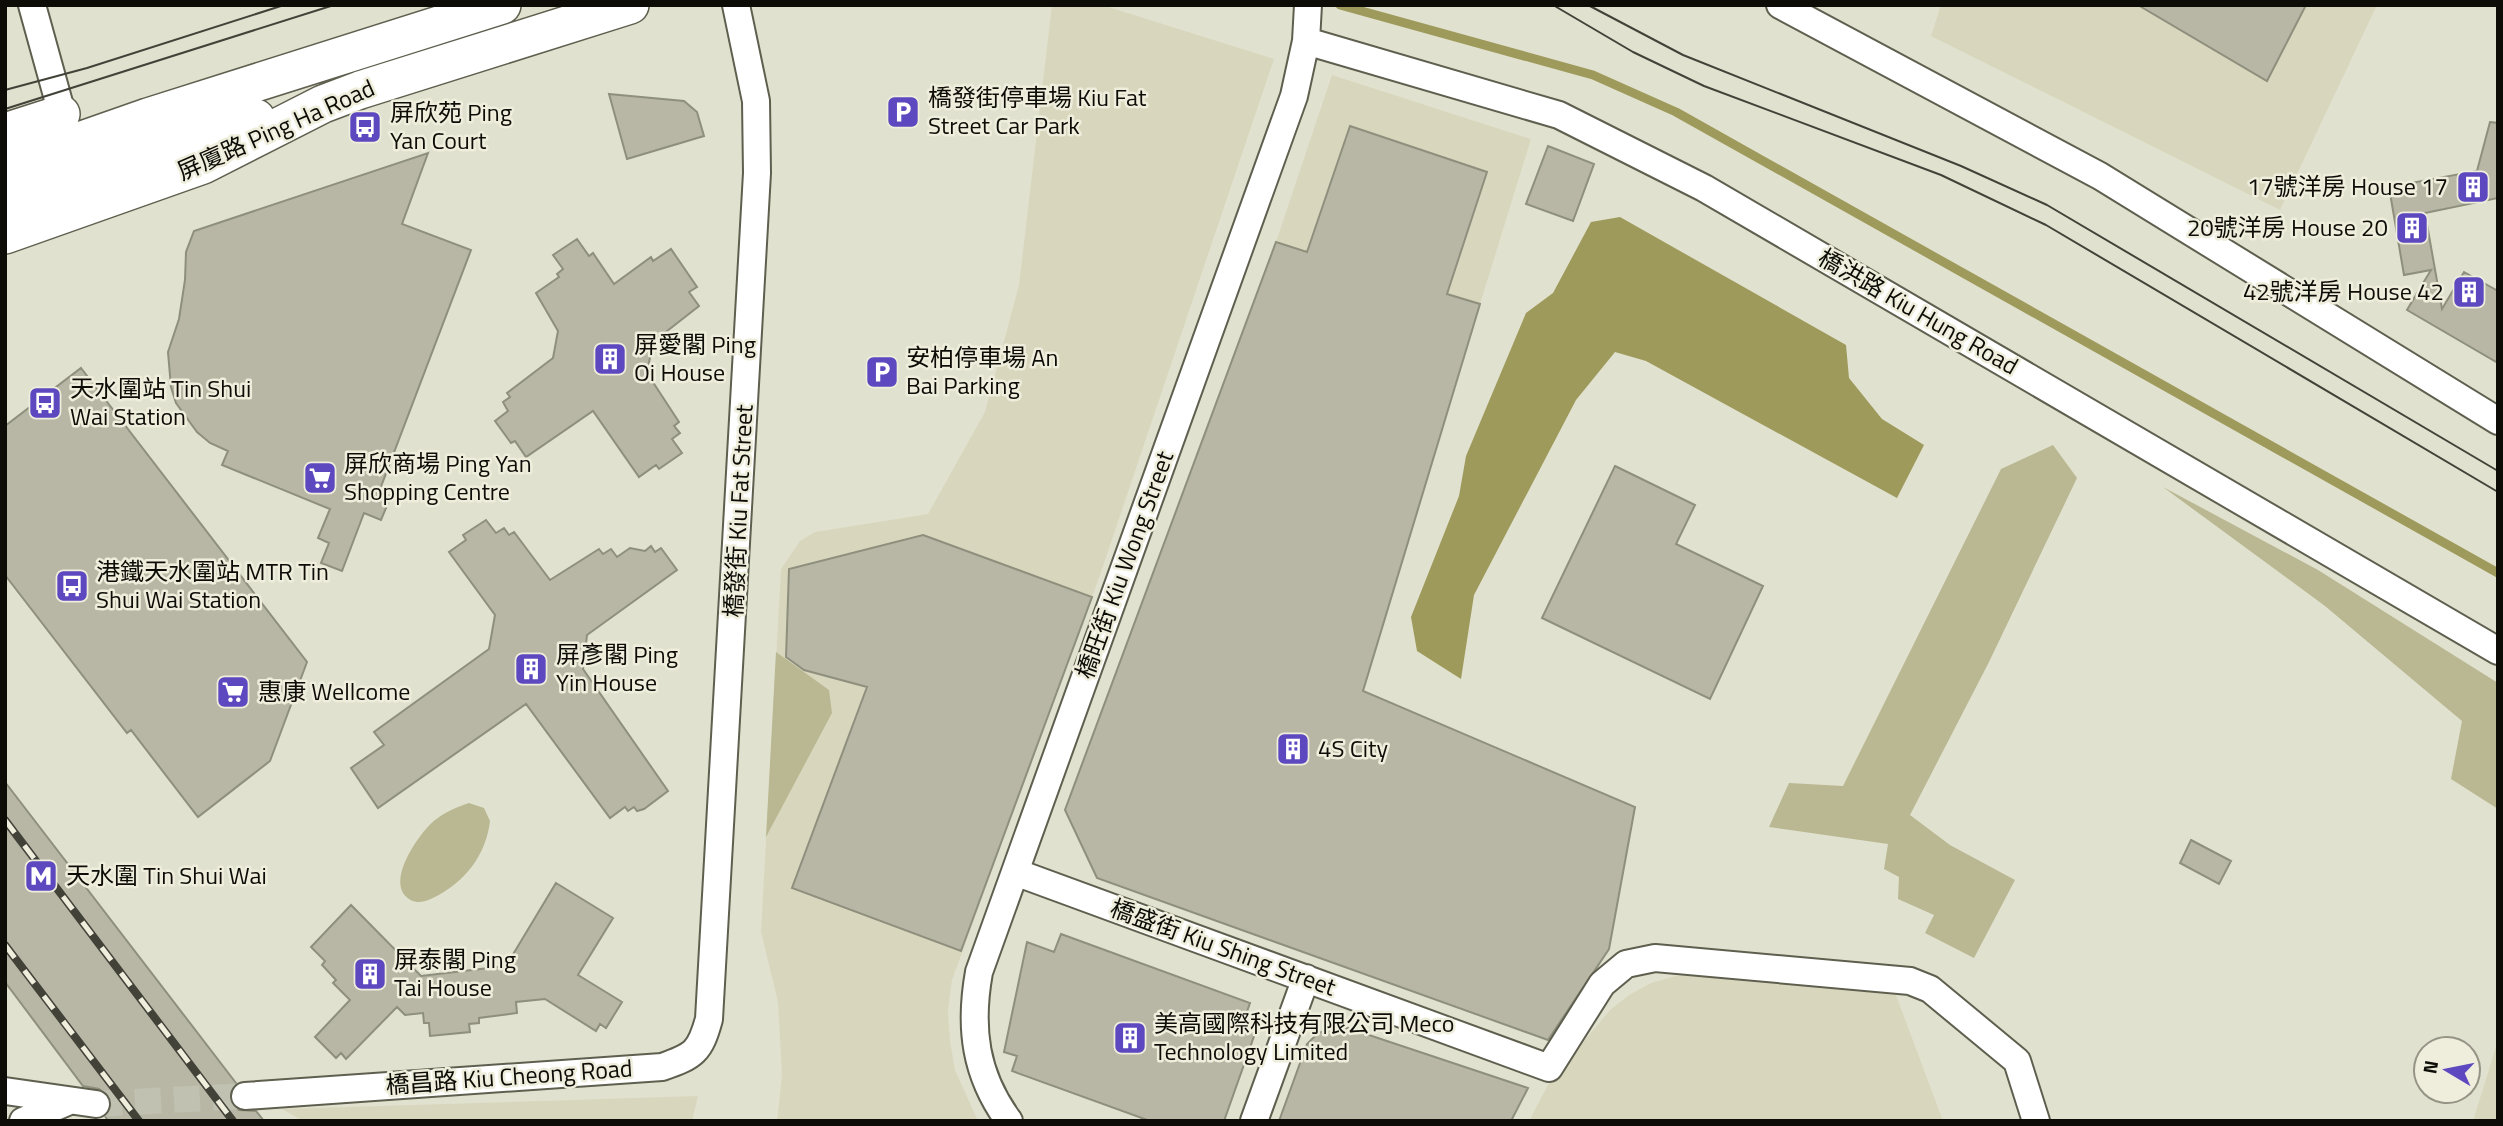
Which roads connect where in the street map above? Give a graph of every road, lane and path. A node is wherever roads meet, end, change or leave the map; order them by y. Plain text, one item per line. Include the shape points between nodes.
1 (32, 5) edge
2 (502, 5) edge
3 (630, 5) edge
4 (736, 5) edge
5 (1780, 5) edge
6 (1307, 24) edge
7 (5, 132) edge
8 (87, 163) junction
9 (5, 167) edge
10 (5, 200) edge
11 (5, 235) edge
12 (2498, 421) edge
13 (2498, 652) edge
14 (1015, 872) junction
15 (1306, 978) junction
16 (709, 1019) joint
17 (5, 1091) edge
18 (245, 1096) tunnel mouth
19 (68, 1102) junction
20 (96, 1104) tunnel mouth
21 (23, 1121) edge
22 (1009, 1121) edge
23 (1254, 1121) edge
24 (2036, 1121) edge

1 - 8 street
2 - 8 street, 屏廈路 Ping Ha Road
3 - 8 street, 屏廈路 Ping Ha Road via 323,104 203,165
4 - 16 street, 橋發街 Kiu Fat Street via 756,101 754,247
5 - 12 street via 2100,176
6 - 13 street, 橋洪路 Kiu Hung Road via 1559,116 1704,188
6 - 14 street, 橋旺街 Kiu Wong Street via 1294,96
7 - 8 street
8 - 9 street, 屏廈路 Ping Ha Road
8 - 10 street
8 - 11 street, 屏廈路 Ping Ha Road
14 - 15 street, 橋盛街 Kiu Shing Street
14 - 22 street, 橋旺街 Kiu Wong Street via 979,972 973,1005 981,1071
15 - 23 street
15 - 24 street, 橋盛街 Kiu Shing Street via 1549,1068 1602,984 1626,964 1655,958 1910,981 1930,989 2017,1061
16 - 18 street, 橋昌路 Kiu Cheong Road via 704,1040 691,1058 662,1067
17 - 19 street
19 - 20 street
19 - 21 street

